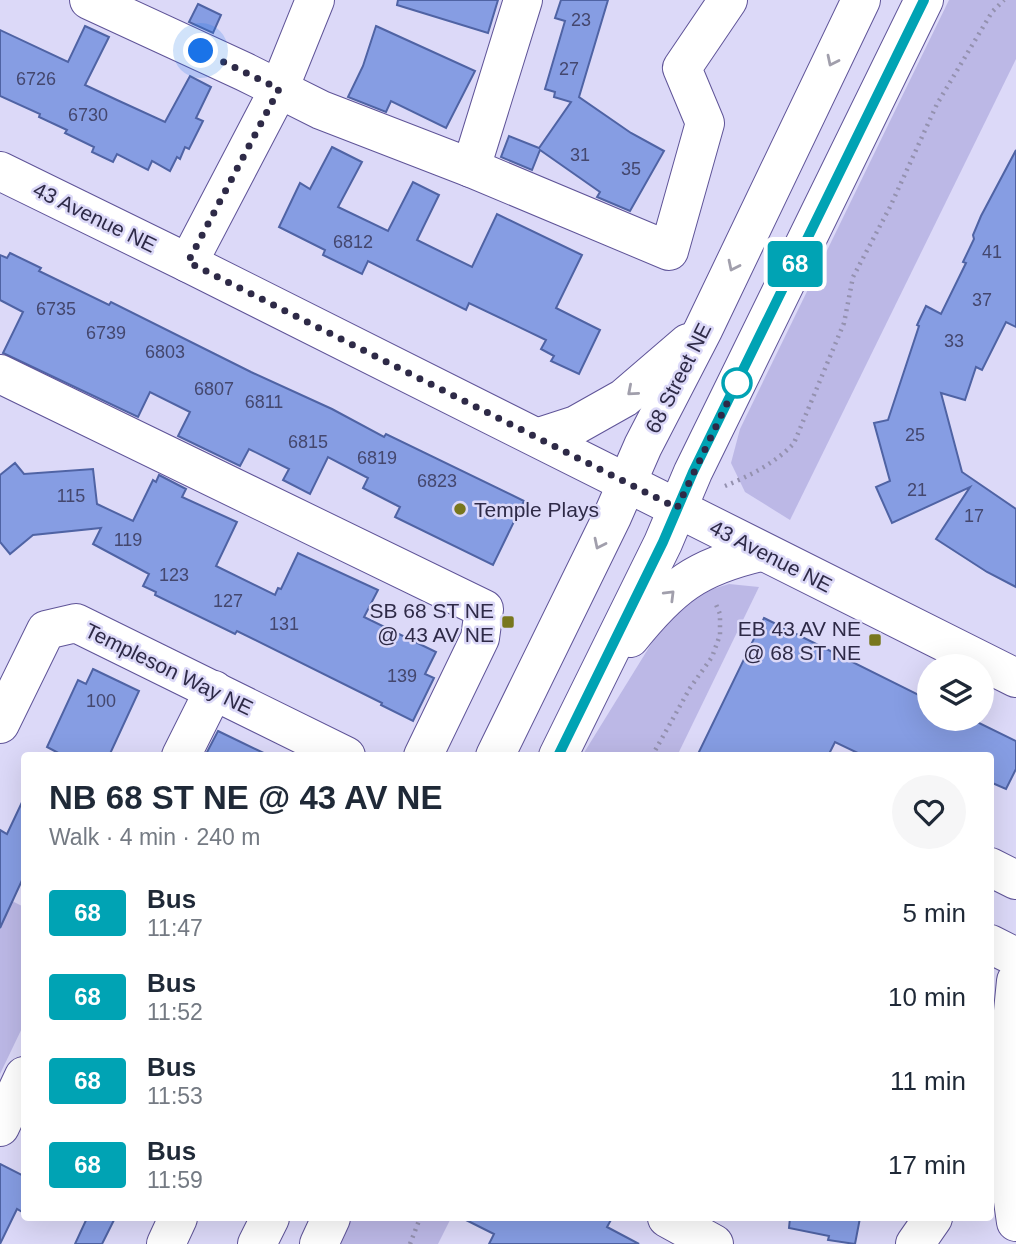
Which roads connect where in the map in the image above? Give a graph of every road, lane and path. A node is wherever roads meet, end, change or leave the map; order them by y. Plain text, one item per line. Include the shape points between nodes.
1 (89, 0) edge
2 (315, 0) edge
3 (523, 0) edge
4 (728, 0) edge
5 (861, 0) edge
6 (924, 0) edge
7 (1004, 0) edge
8 (279, 89) junction
9 (471, 168) junction
10 (0, 172) edge
11 (188, 262) junction
12 (702, 330) junction
13 (0, 374) edge
14 (538, 437) junction
15 (626, 482) junction
16 (725, 486) dead end
17 (677, 508) junction
18 (761, 552) junction
19 (712, 594) dead end
20 (1016, 678) edge
21 (594, 684) junction
22 (214, 690) junction
23 (0, 723) edge
24 (183, 752) edge
25 (338, 752) edge
26 (425, 752) edge
27 (497, 752) edge
28 (560, 752) edge
29 (654, 752) edge
30 (994, 869) edge
31 (1016, 880) edge
32 (994, 946) edge
33 (1016, 957) edge
34 (1016, 981) edge
35 (21, 1082) edge
36 (0, 1127) edge
37 (1004, 1202) edge
38 (177, 1221) edge
39 (268, 1221) edge
40 (330, 1221) edge
41 (420, 1221) edge
42 (672, 1221) edge
43 (166, 1244) edge
44 (257, 1244) edge
45 (319, 1244) edge
46 (411, 1244) edge
47 (714, 1244) edge

1 - 8 street
2 - 8 street
3 - 9 street
4 - 9 street via 682,68 705,122 669,251
5 -> 12 street, 68 Street NE
6 - 17 street
7 - 16 path via 992,12 937,104 853,277 844,323 794,443 785,453
8 - 9 street
8 - 11 street
10 - 11 street, 43 Avenue NE
11 - 14 street, 43 Avenue NE
12 -> 14 street via 624,398 576,425
12 - 15 street, 68 Street NE
13 - 26 street via 484,609 480,638
14 - 15 street, 43 Avenue NE
15 - 17 street, 43 Avenue NE
15 -> 27 street, 68 Street NE
17 - 18 street, 43 Avenue NE
17 - 21 street
18 - 20 street, 43 Avenue NE
21 -> 18 street via 678,586 730,559
19 - 29 path via 720,614 720,635 712,657
21 - 28 street
22 - 23 street, Templeson Way NE via 75,623 46,630
22 - 24 street
22 - 25 street, Templeson Way NE
30 - 31 street
32 - 33 street
34 - 37 street via 1002,1123
35 - 36 street
38 - 43 street
39 - 44 street
40 - 45 street
41 - 46 path
42 - 47 street

